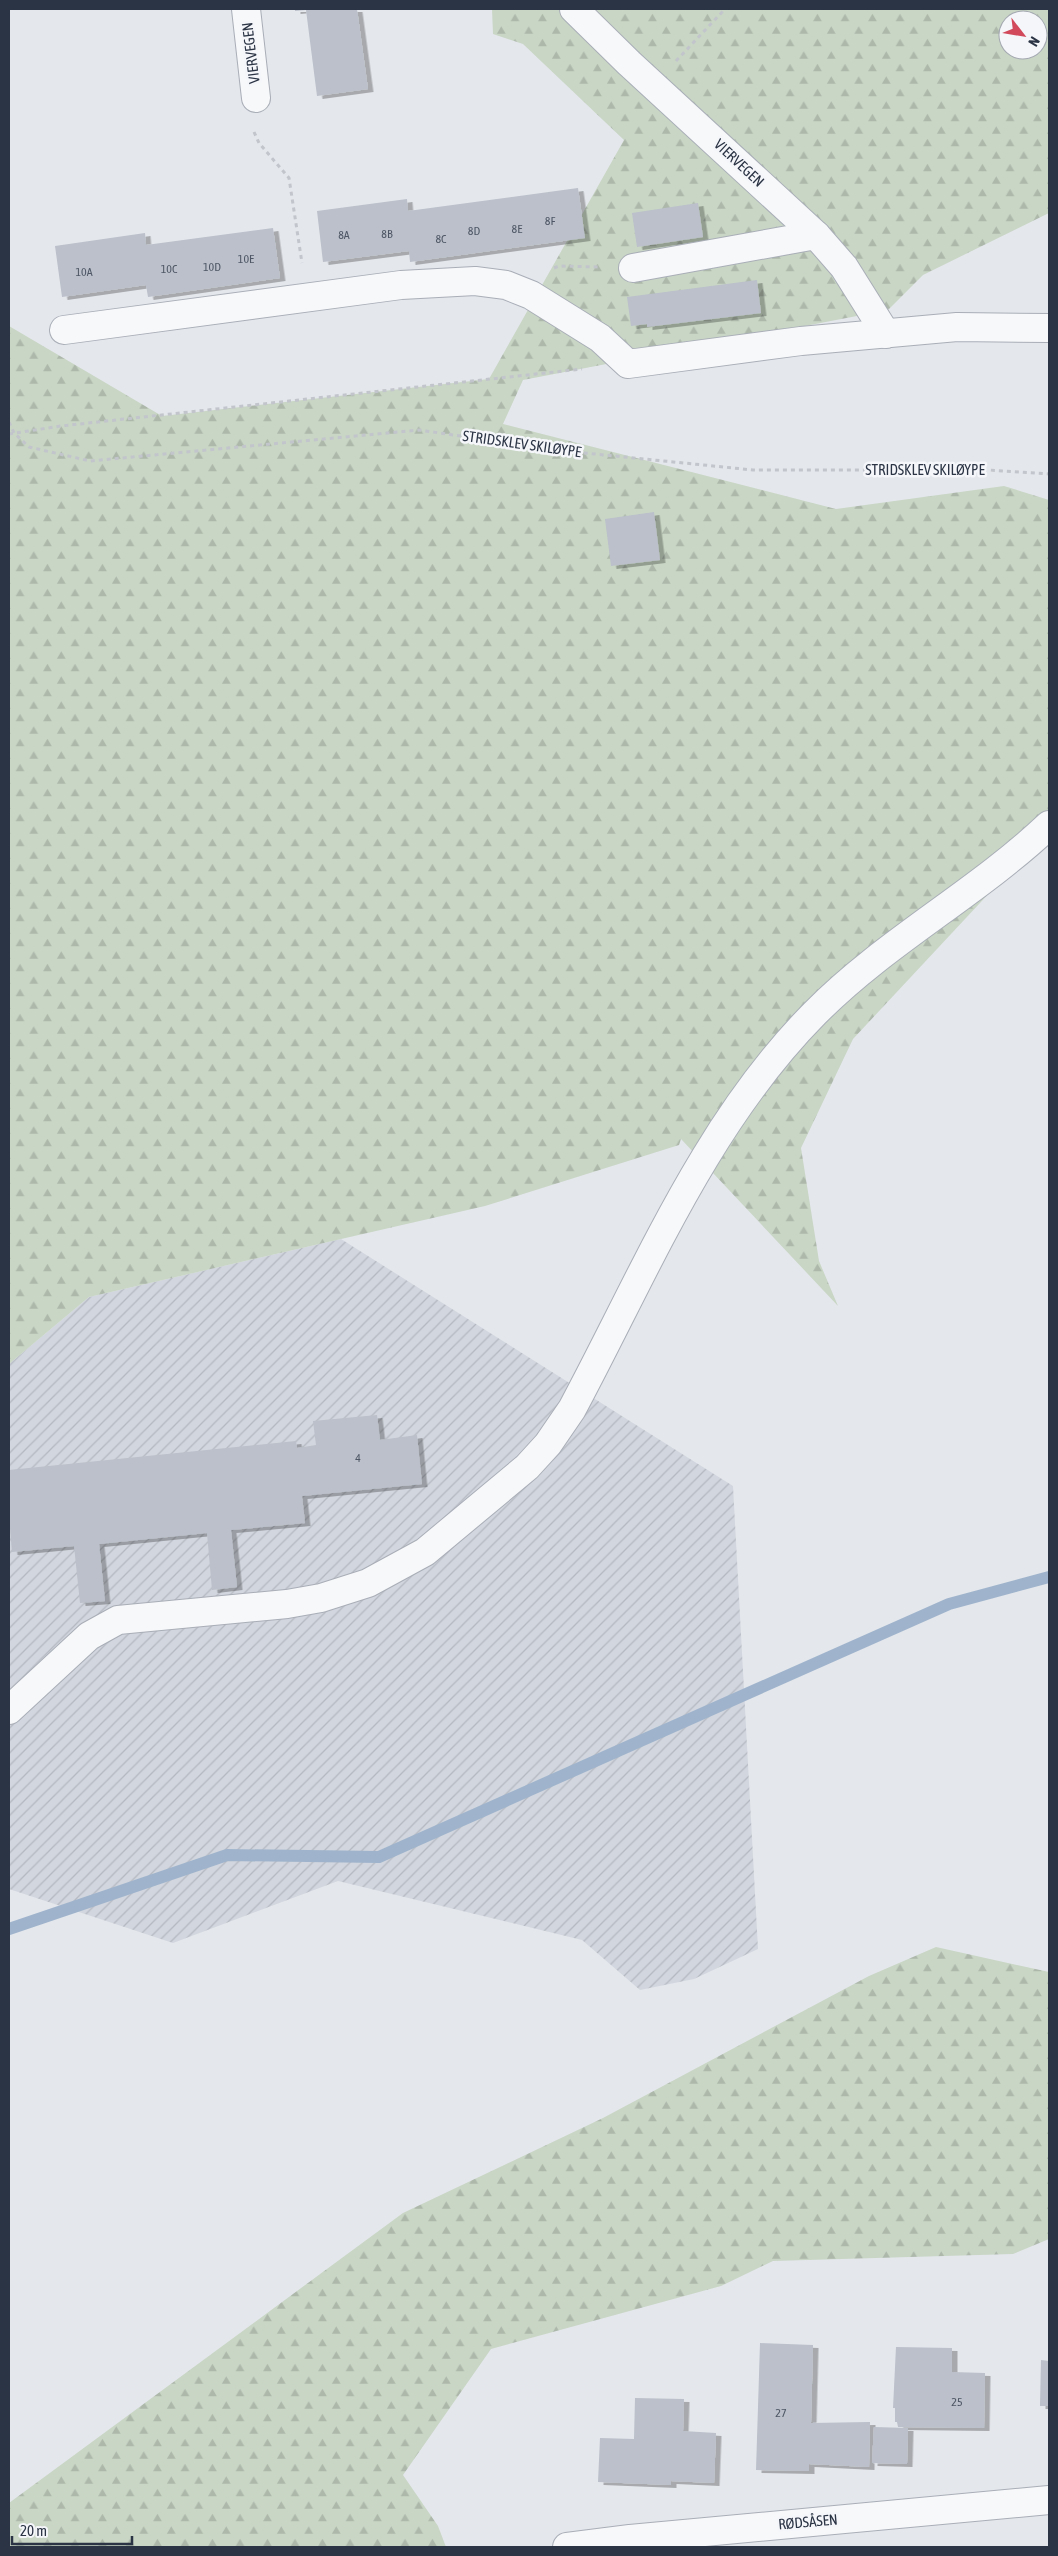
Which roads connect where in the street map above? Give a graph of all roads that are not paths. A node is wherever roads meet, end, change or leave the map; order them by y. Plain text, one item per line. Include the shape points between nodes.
1 (246, 9) edge
2 (574, 9) edge
3 (256, 98) road end
4 (816, 235) junction
5 (634, 268) road end
6 (1049, 328) edge
7 (64, 330) dead end
8 (886, 334) junction
9 (1049, 826) edge
10 (9, 1710) edge
11 (1049, 2500) edge
12 (567, 2547) edge

1 - 3 street, VIERVEGEN
2 - 4 street, VIERVEGEN
4 - 5 street
4 - 8 street, VIERVEGEN via 844,267
6 - 8 street via 957,327
7 - 8 street via 401,284 475,282 506,285 531,295 600,338 628,364 801,341
9 - 10 street via 981,882 860,972 815,1013 773,1060 733,1112 698,1166 572,1409 527,1467 476,1511 424,1552 368,1583 321,1598 118,1620 89,1636
11 - 12 street, RØDSÅSEN

